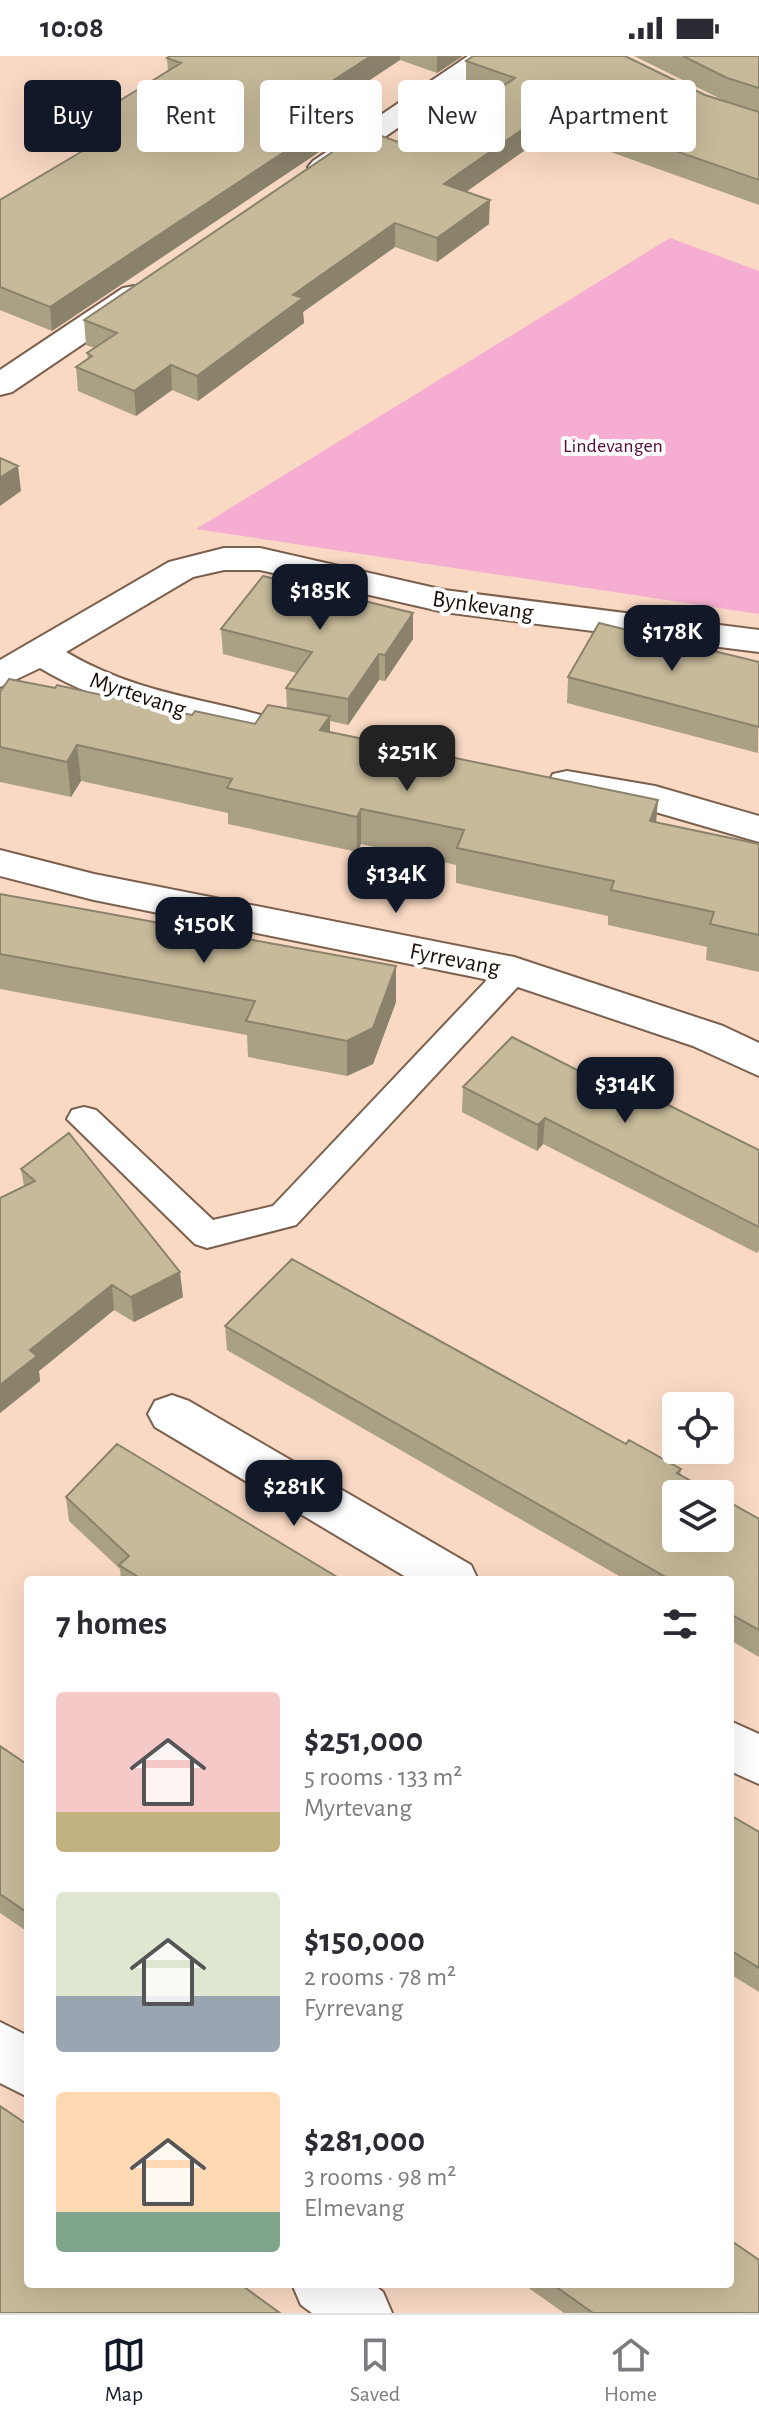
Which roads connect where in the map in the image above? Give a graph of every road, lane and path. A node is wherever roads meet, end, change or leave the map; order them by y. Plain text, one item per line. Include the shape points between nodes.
1 (487, 56) edge
2 (299, 183) edge
3 (156, 280) edge
4 (0, 385) edge
5 (759, 641) edge
6 (39, 652) junction
7 (0, 676) edge
8 (289, 731) edge
9 (533, 776) edge
10 (759, 829) edge
11 (0, 863) edge
12 (514, 971) junction
13 (759, 1061) edge
14 (84, 1119) dead end
15 (172, 1414) dead end
16 (446, 1576) edge
17 (734, 1746) edge
18 (759, 1761) edge
19 (0, 2049) edge
20 (24, 2067) edge
21 (328, 2288) edge
22 (362, 2313) edge

1 - 2 street
3 - 4 street
5 - 6 street, Bynkevang via 444,601 260,559 224,559 181,569
6 - 7 street, Bynkevang
6 - 8 street, Myrtevang via 92,683 164,705
9 - 10 street via 655,799
11 - 12 street, Fyrrevang via 94,887
12 - 13 street, Fyrrevang via 708,1036
12 - 14 lane via 284,1216 207,1235
15 - 16 street
17 - 18 street
19 - 20 street
21 - 22 street

